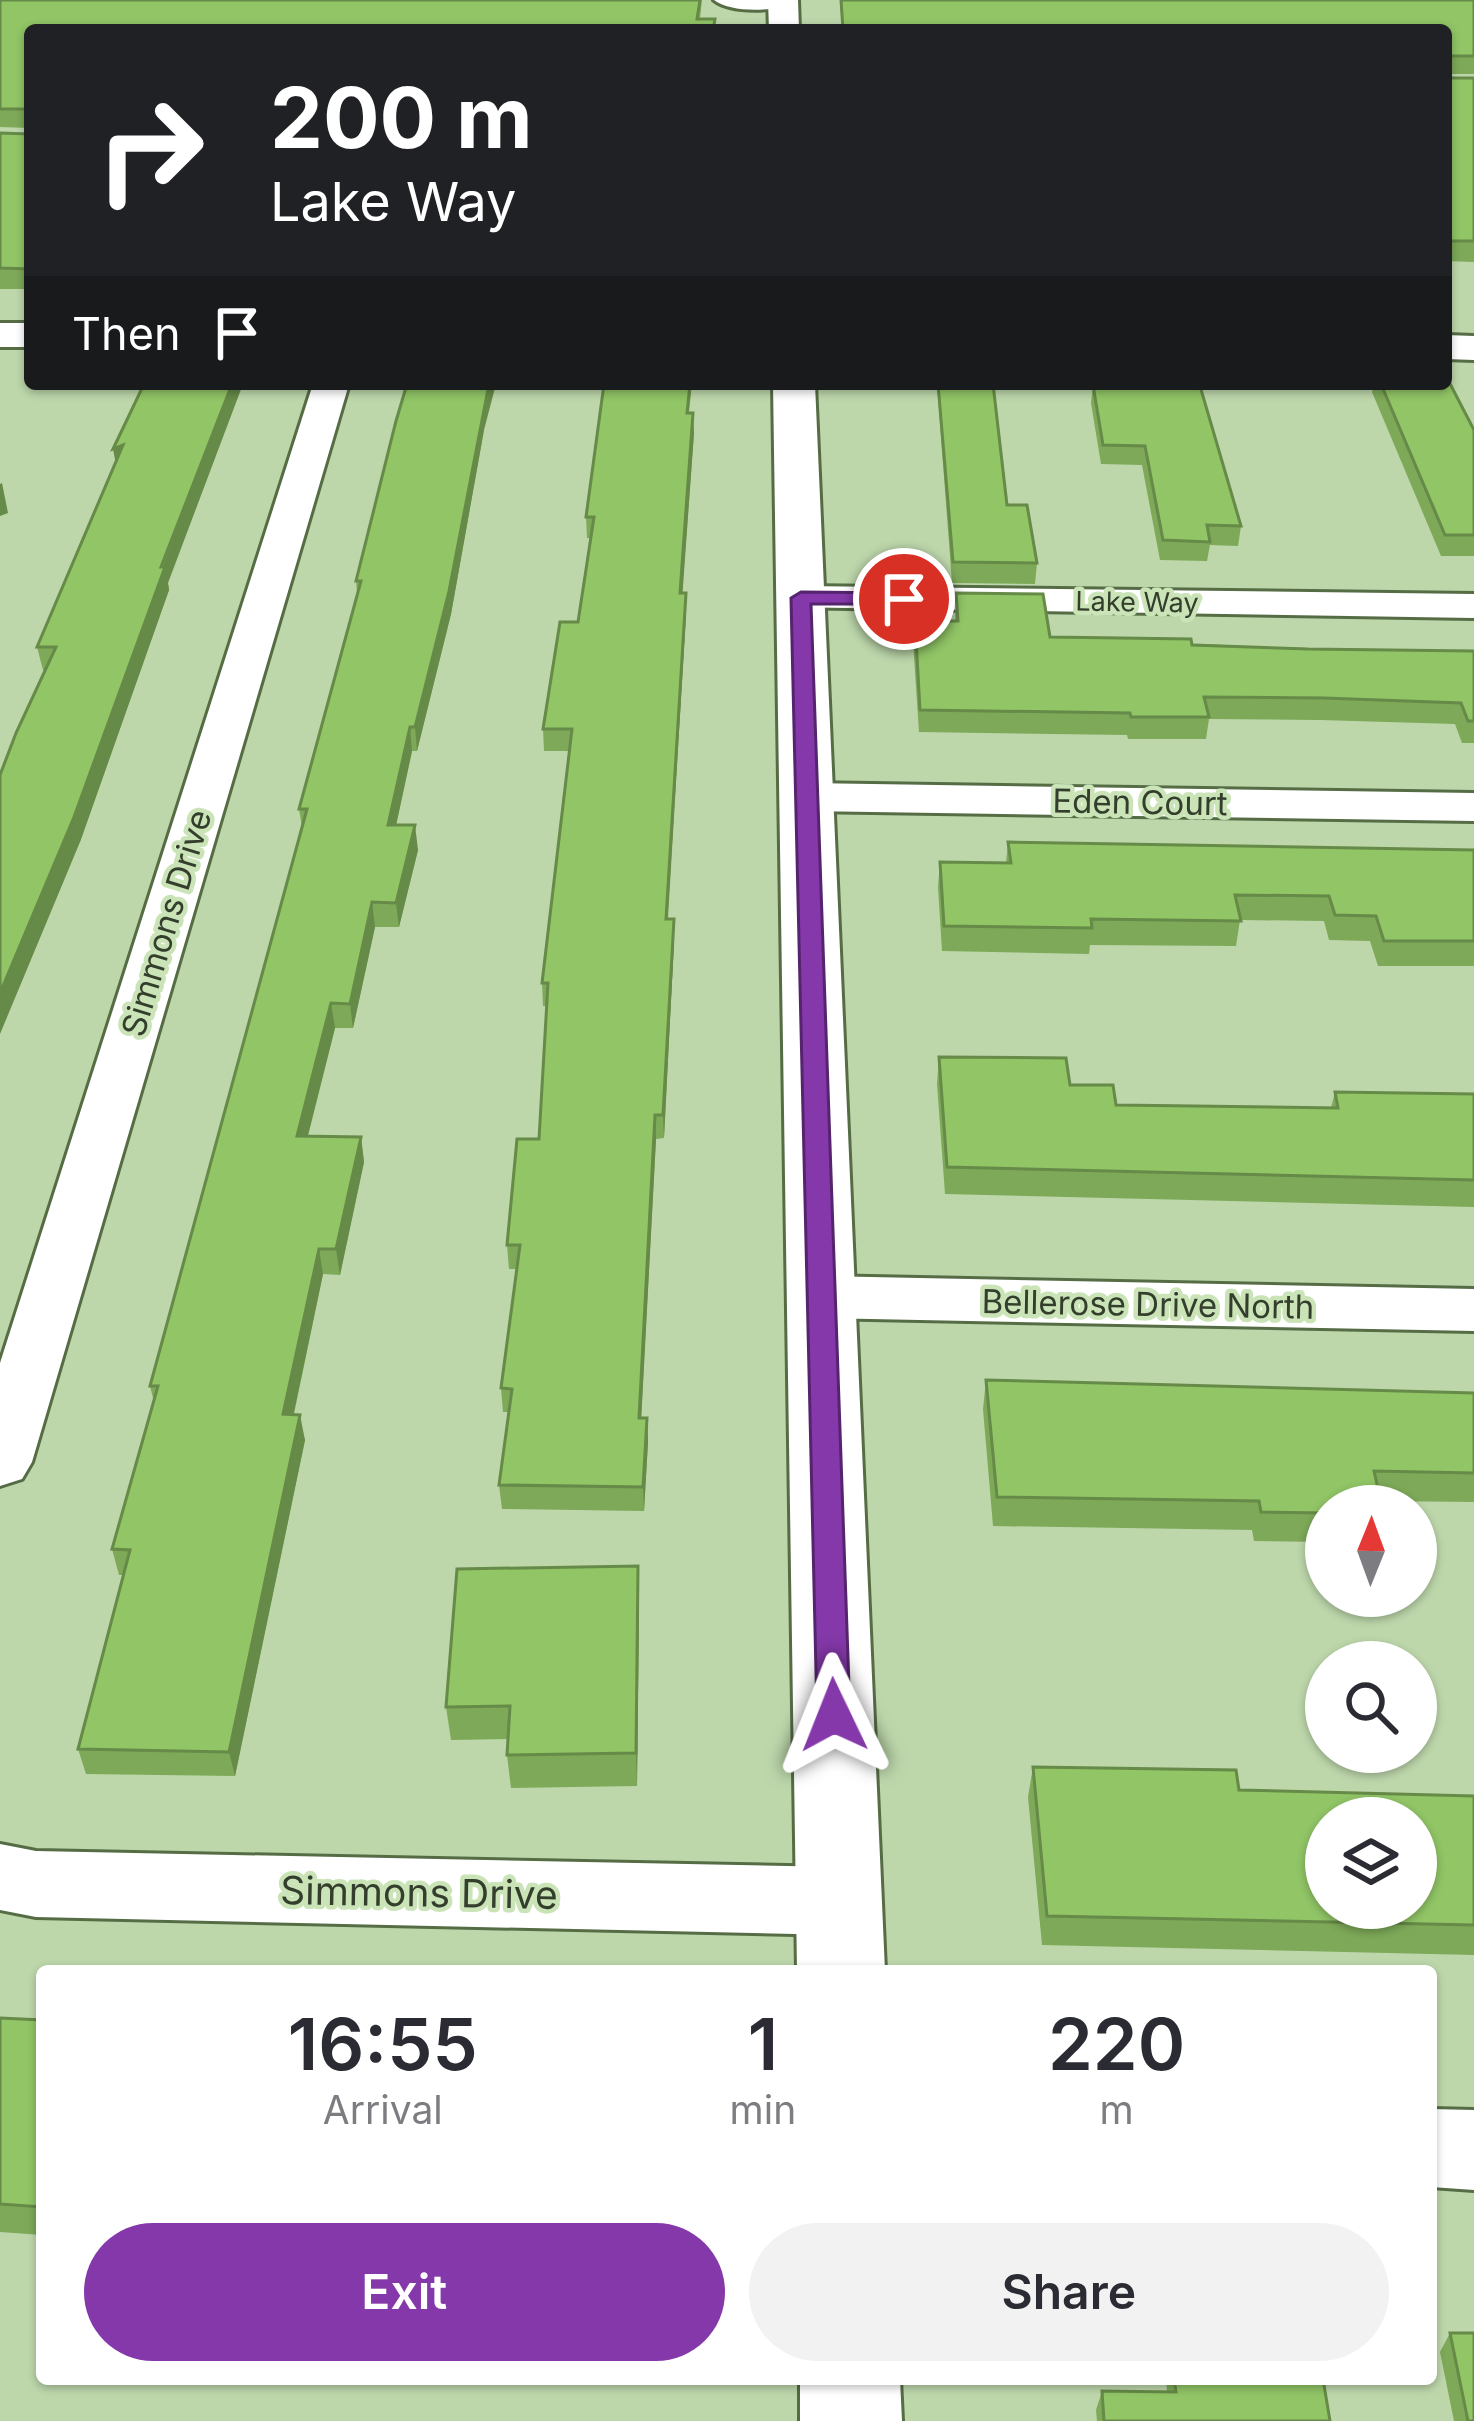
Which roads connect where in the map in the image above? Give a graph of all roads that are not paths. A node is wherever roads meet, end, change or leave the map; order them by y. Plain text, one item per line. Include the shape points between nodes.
1 (727, 0) edge
2 (783, 0) edge
3 (329, 390) edge
4 (794, 390) edge
5 (801, 598) junction
6 (1474, 606) edge
7 (806, 797) junction
8 (1474, 807) edge
9 (821, 1297) junction
10 (1474, 1310) edge
11 (0, 1462) edge
12 (0, 1877) edge
13 (840, 1936) edge
14 (1437, 2148) edge
15 (1474, 2150) edge
16 (850, 2385) edge
17 (850, 2421) edge

1 - 2 street
3 - 11 street, Simmons Drive
4 - 5 street
5 - 6 street, Lake Way
5 - 7 street
7 - 8 street, Eden Court
7 - 9 street
9 - 10 street, Bellerose Drive North
9 - 13 street
12 - 13 street, Simmons Drive
14 - 15 street
16 - 17 street

